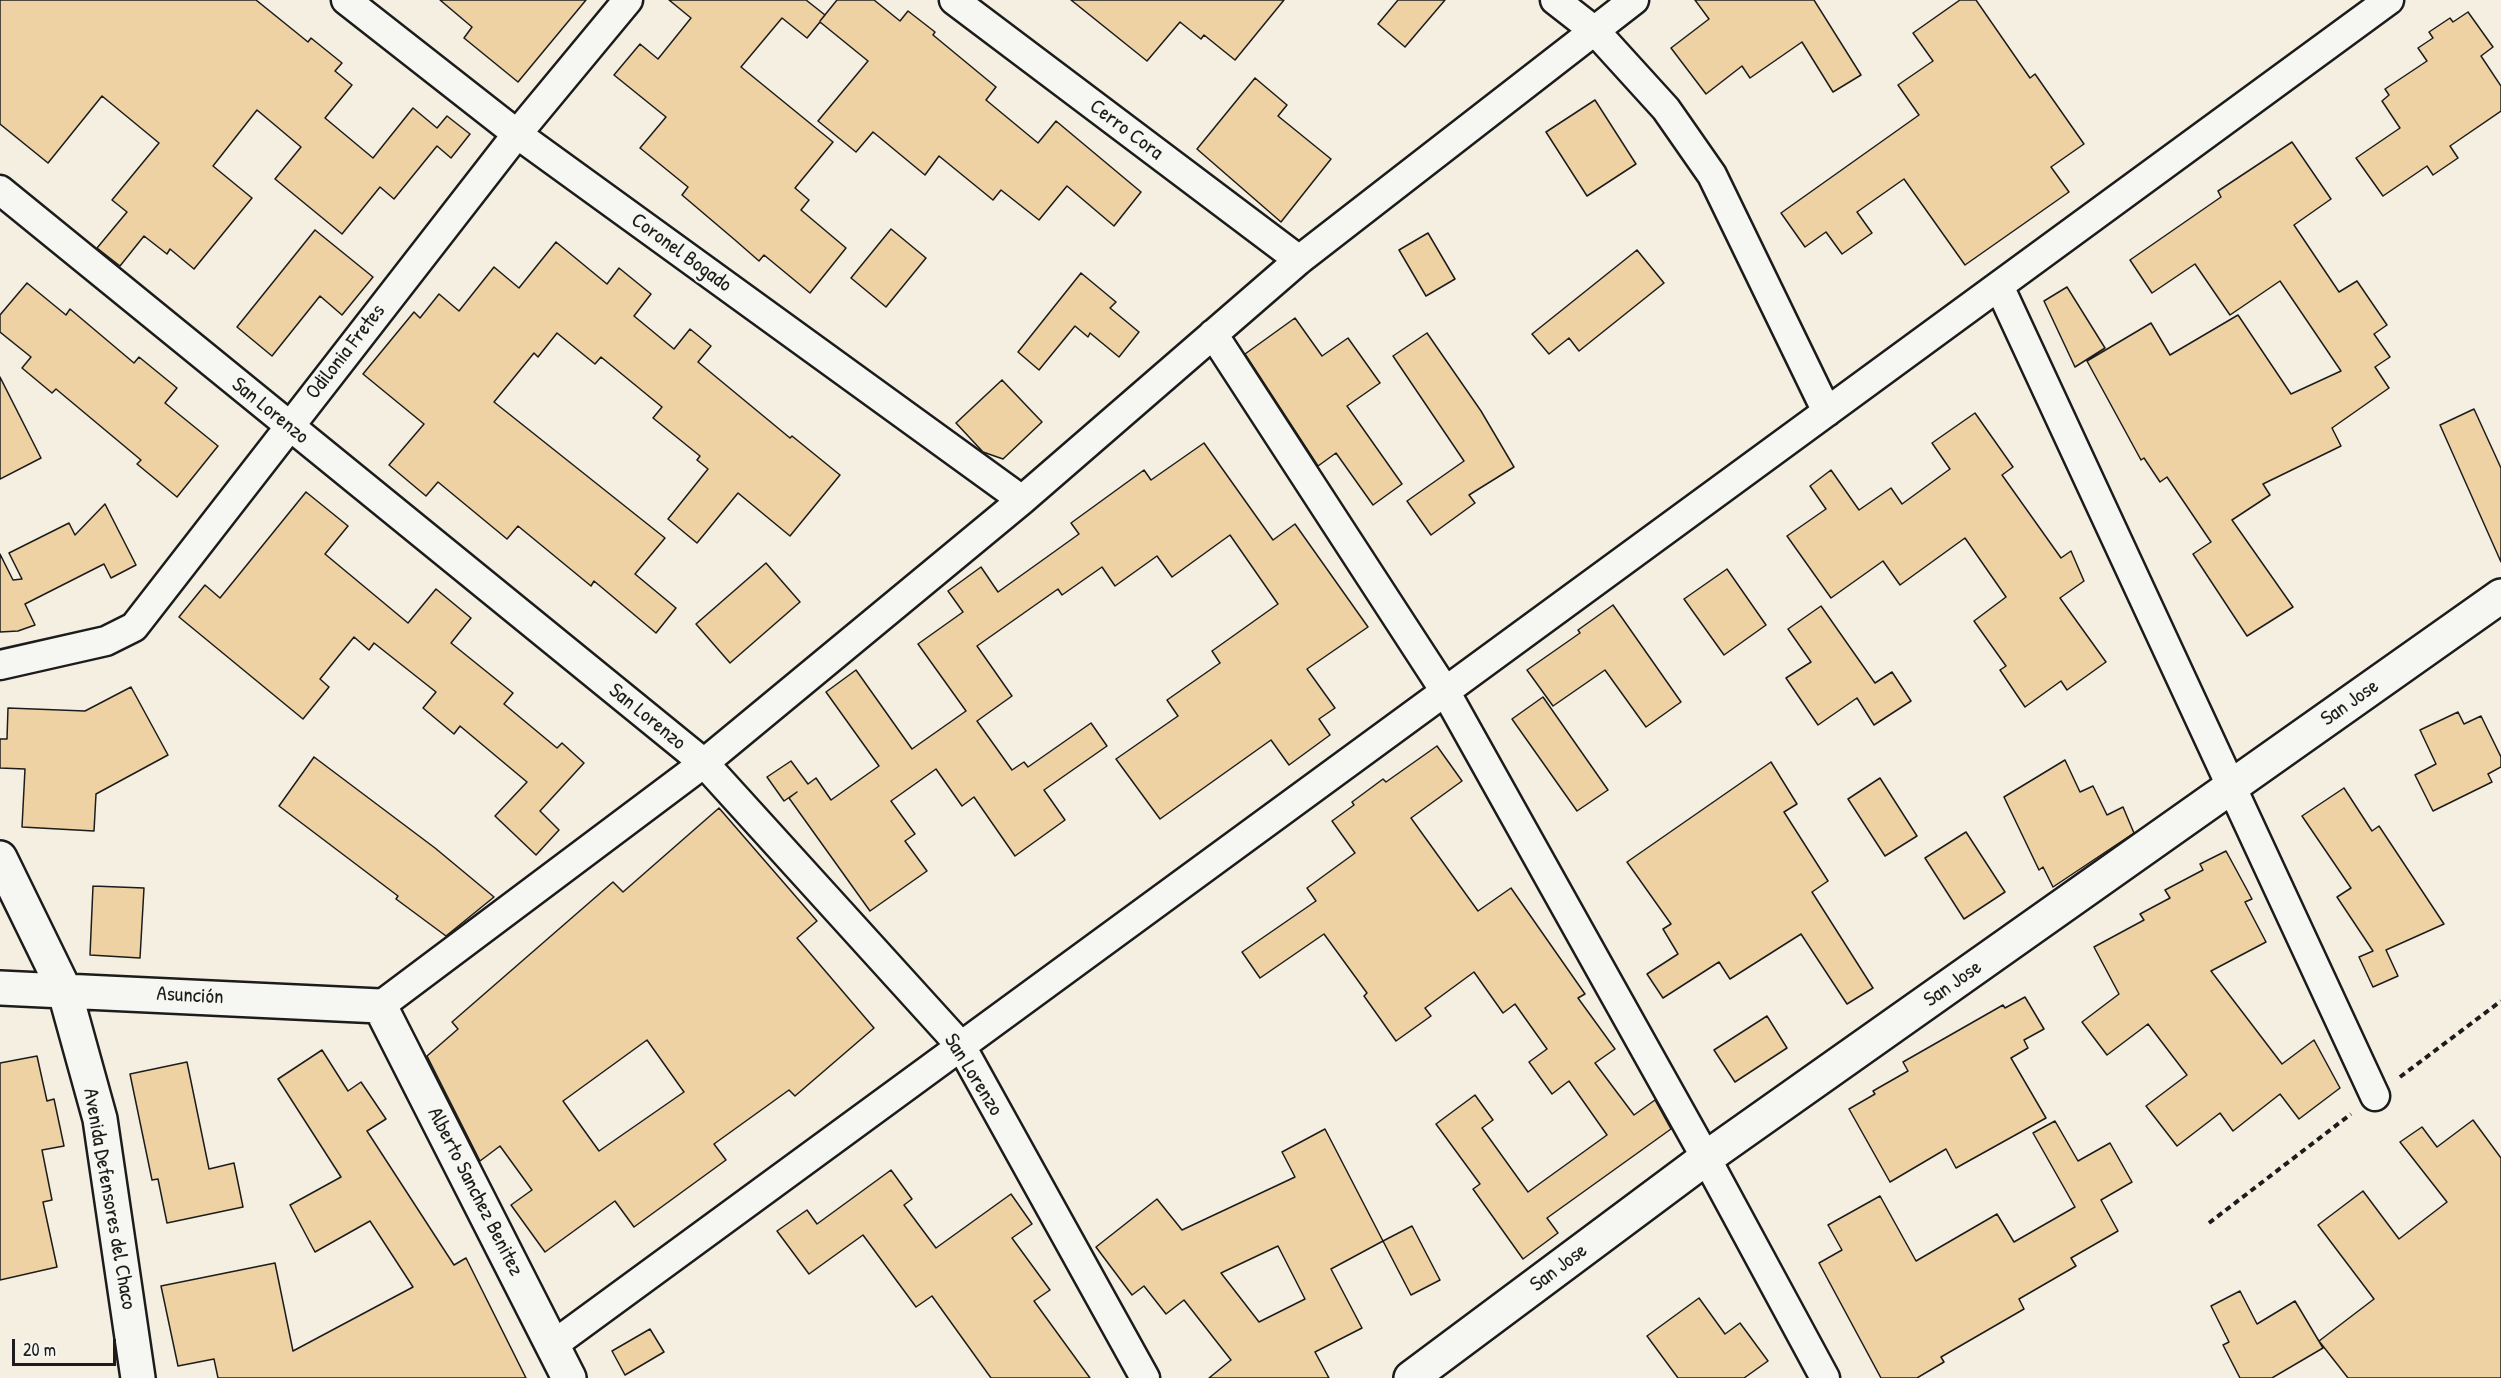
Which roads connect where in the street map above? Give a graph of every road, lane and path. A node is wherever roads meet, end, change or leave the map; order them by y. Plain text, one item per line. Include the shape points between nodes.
1 (346, 0) edge
2 (628, 0) edge
3 (954, 0) edge
4 (1555, 0) edge
5 (1634, 0) edge
6 (2389, 0) edge
7 (1596, 32) junction
8 (517, 134) junction
9 (0, 190) edge
10 (1299, 260) junction
11 (1999, 286) junction
12 (1213, 334) junction
13 (1827, 412) junction
14 (288, 427) junction
15 (1022, 500) junction
16 (2501, 596) edge
17 (0, 665) edge
18 (1445, 691) junction
19 (704, 764) junction
20 (2233, 786) junction
21 (0, 858) edge
22 (0, 988) edge
23 (64, 989) junction
24 (380, 1006) junction
25 (961, 1046) junction
26 (2375, 1096) dead end
27 (1706, 1158) junction
28 (553, 1345) junction
29 (138, 1378) edge
30 (569, 1378) edge
31 (1145, 1378) edge
32 (1411, 1378) edge
33 (1825, 1378) edge

1 - 8 street, Coronel Bogado
2 - 8 street, Odilonia Fretes
3 - 10 street, Cerro Cora
4 - 7 street
5 - 7 street
6 - 11 street
7 - 10 street
7 - 13 street via 1666,109 1712,175
8 - 14 street, Odilonia Fretes
8 - 15 street, Coronel Bogado
9 - 14 street, San Lorenzo
10 - 12 street
11 - 13 street
11 - 20 street
12 - 15 street
12 - 18 street
13 - 18 street
14 - 17 street, Odilonia Fretes via 134,627 106,641
14 - 19 street, San Lorenzo
15 - 19 street
16 - 20 street, San Jose
18 - 25 street
18 - 27 street
19 - 24 street
19 - 25 street, San Lorenzo
20 - 26 street
20 - 27 street, San Jose
21 - 23 street, Avenida Defensores del Chaco
22 - 23 street, Asunción
23 - 24 street, Asunción
23 - 29 street, Avenida Defensores del Chaco via 100,1119
24 - 28 street, Alberto Sanchez Benitez
25 - 28 street
25 - 31 street, San Lorenzo
27 - 32 street, San Jose
27 - 33 street
28 - 30 street, Alberto Sanchez Benitez

